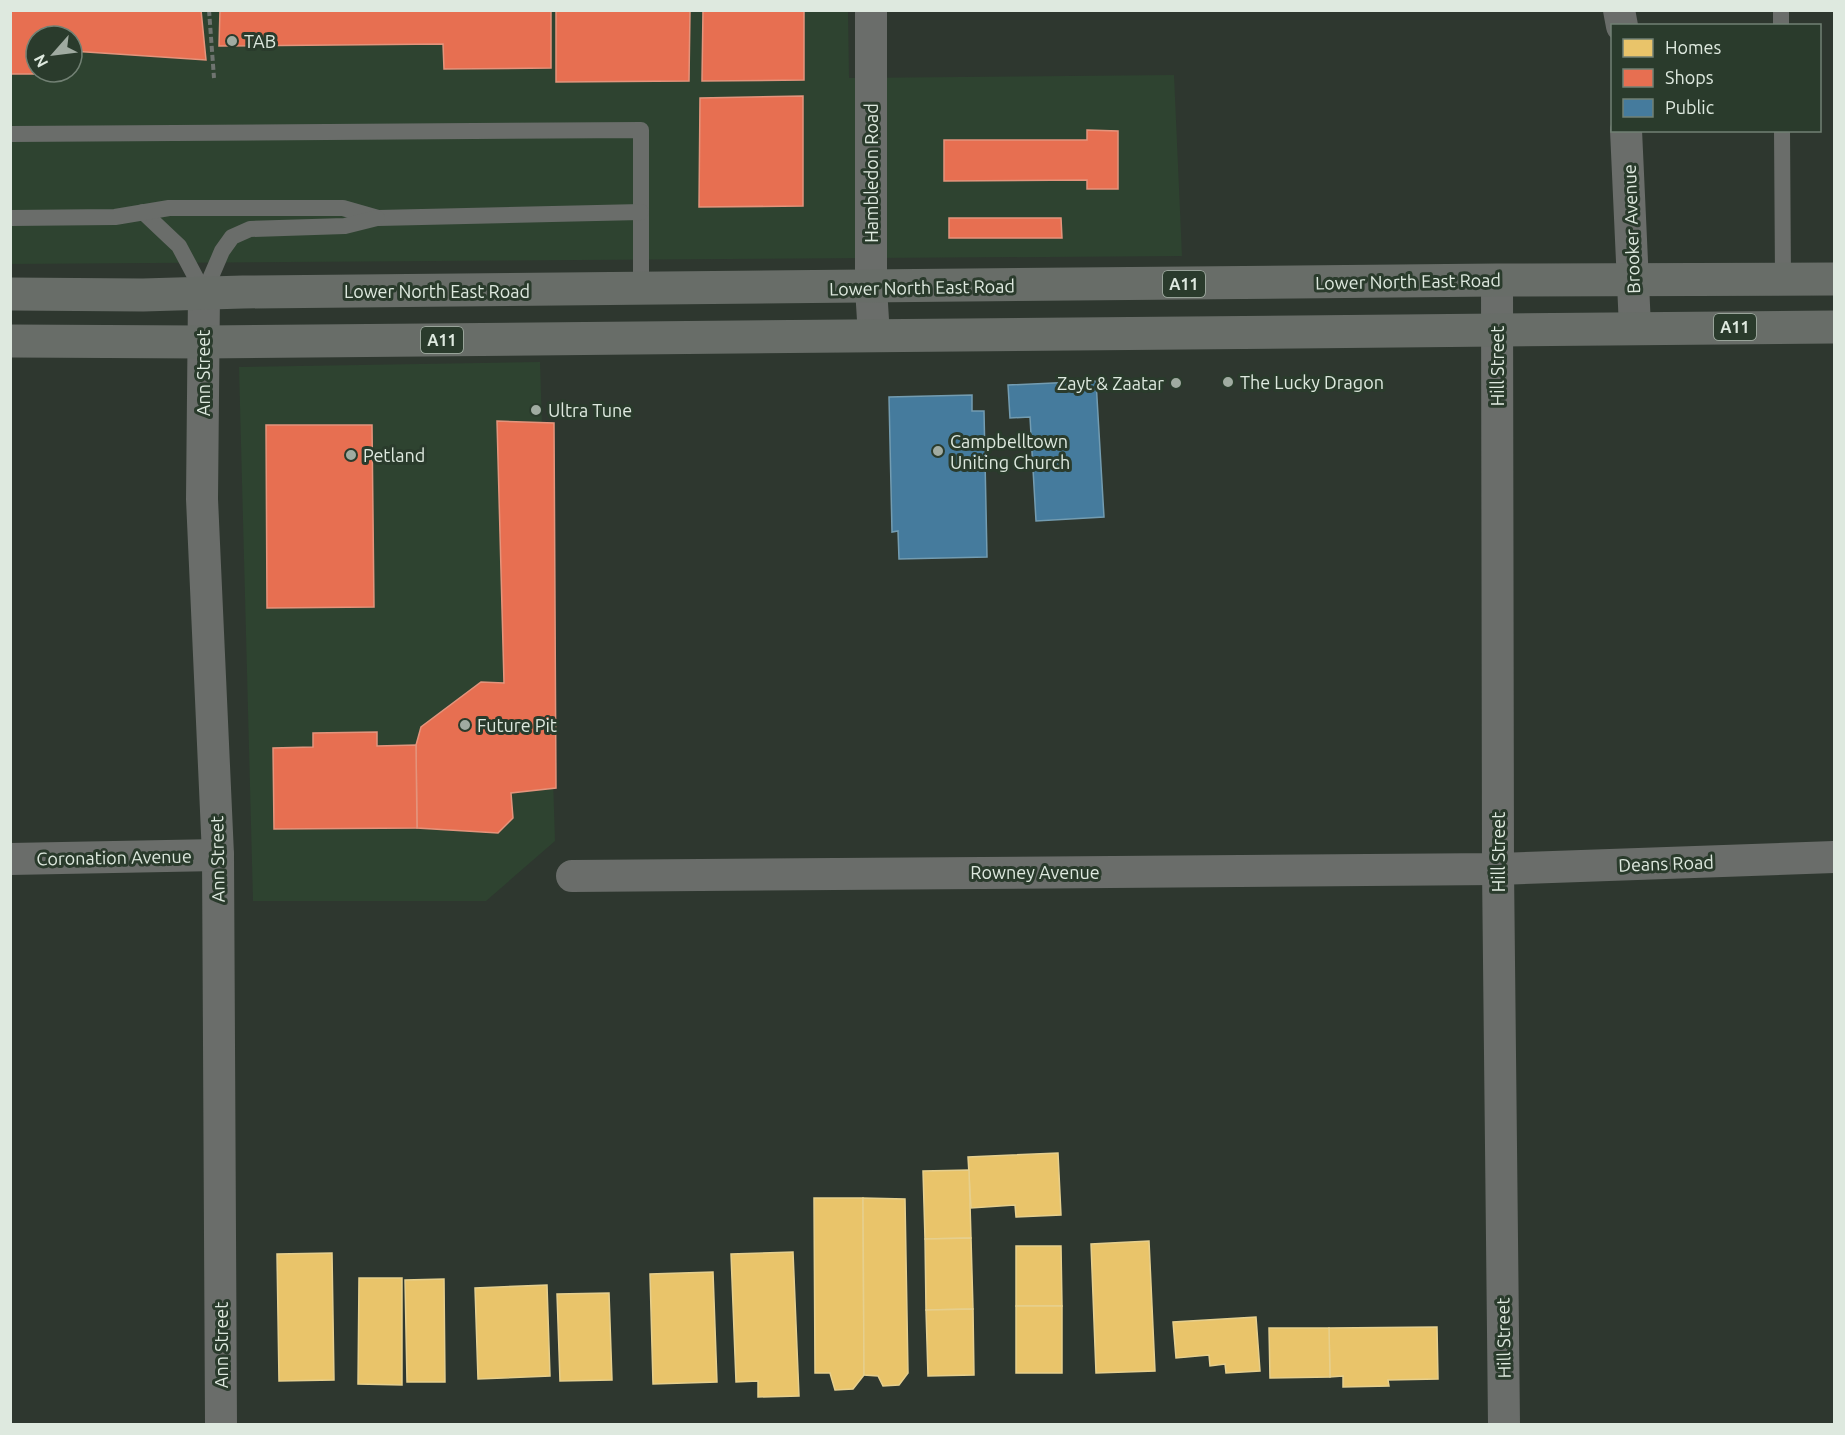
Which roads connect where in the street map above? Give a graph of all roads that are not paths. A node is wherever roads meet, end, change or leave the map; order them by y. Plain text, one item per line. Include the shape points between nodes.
1 (871, 10) edge
2 (1626, 132) edge
3 (1782, 132) edge
4 (10, 134) edge
5 (143, 212) junction
6 (641, 212) junction
7 (10, 218) edge
8 (378, 218) junction
9 (1633, 279) junction
10 (1783, 279) junction
11 (1834, 279) edge
12 (1497, 280) junction
13 (871, 288) junction
14 (641, 290) junction
15 (10, 294) edge
16 (204, 294) junction
17 (1635, 327) junction
18 (1834, 327) edge
19 (1497, 329) junction
20 (873, 336) junction
21 (10, 341) edge
22 (203, 342) junction
23 (218, 855) junction
24 (1834, 857) edge
25 (10, 859) edge
26 (1498, 869) junction
27 (572, 876) dead end
28 (221, 1425) edge
29 (1504, 1425) edge

1 - 13 street, Hambledon Road
2 - 9 street, Brooker Avenue
3 - 10 lane
4 - 6 lane via 641,130
5 - 7 lane via 115,217
5 - 8 lane via 169,208 343,208
5 - 16 lane via 178,246
6 - 8 lane
6 - 14 lane
8 - 16 lane via 345,226 250,229 232,237 222,251
9 - 10 main road, Lower North East Road / A11
9 - 12 main road, Lower North East Road / A11
9 - 17 street, Brooker Avenue
10 - 11 main road, Lower North East Road / A11
12 - 13 main road, Lower North East Road / A11
12 - 19 street, Hill Street
13 - 14 main road, Lower North East Road / A11
13 - 20 street, Hambledon Road
14 - 16 main road, Lower North East Road / A11
15 - 16 main road, Lower North East Road / A11
16 - 22 street, Ann Street
17 - 18 main road, A11
17 - 19 main road, A11
19 - 20 main road, A11
19 - 26 street, Hill Street
20 - 22 main road, A11
21 - 22 main road, A11
22 - 23 street, Ann Street via 202,499
23 - 25 street, Coronation Avenue
23 - 28 street, Ann Street
24 - 26 street, Deans Road
26 - 27 street, Rowney Avenue
26 - 29 street, Hill Street

